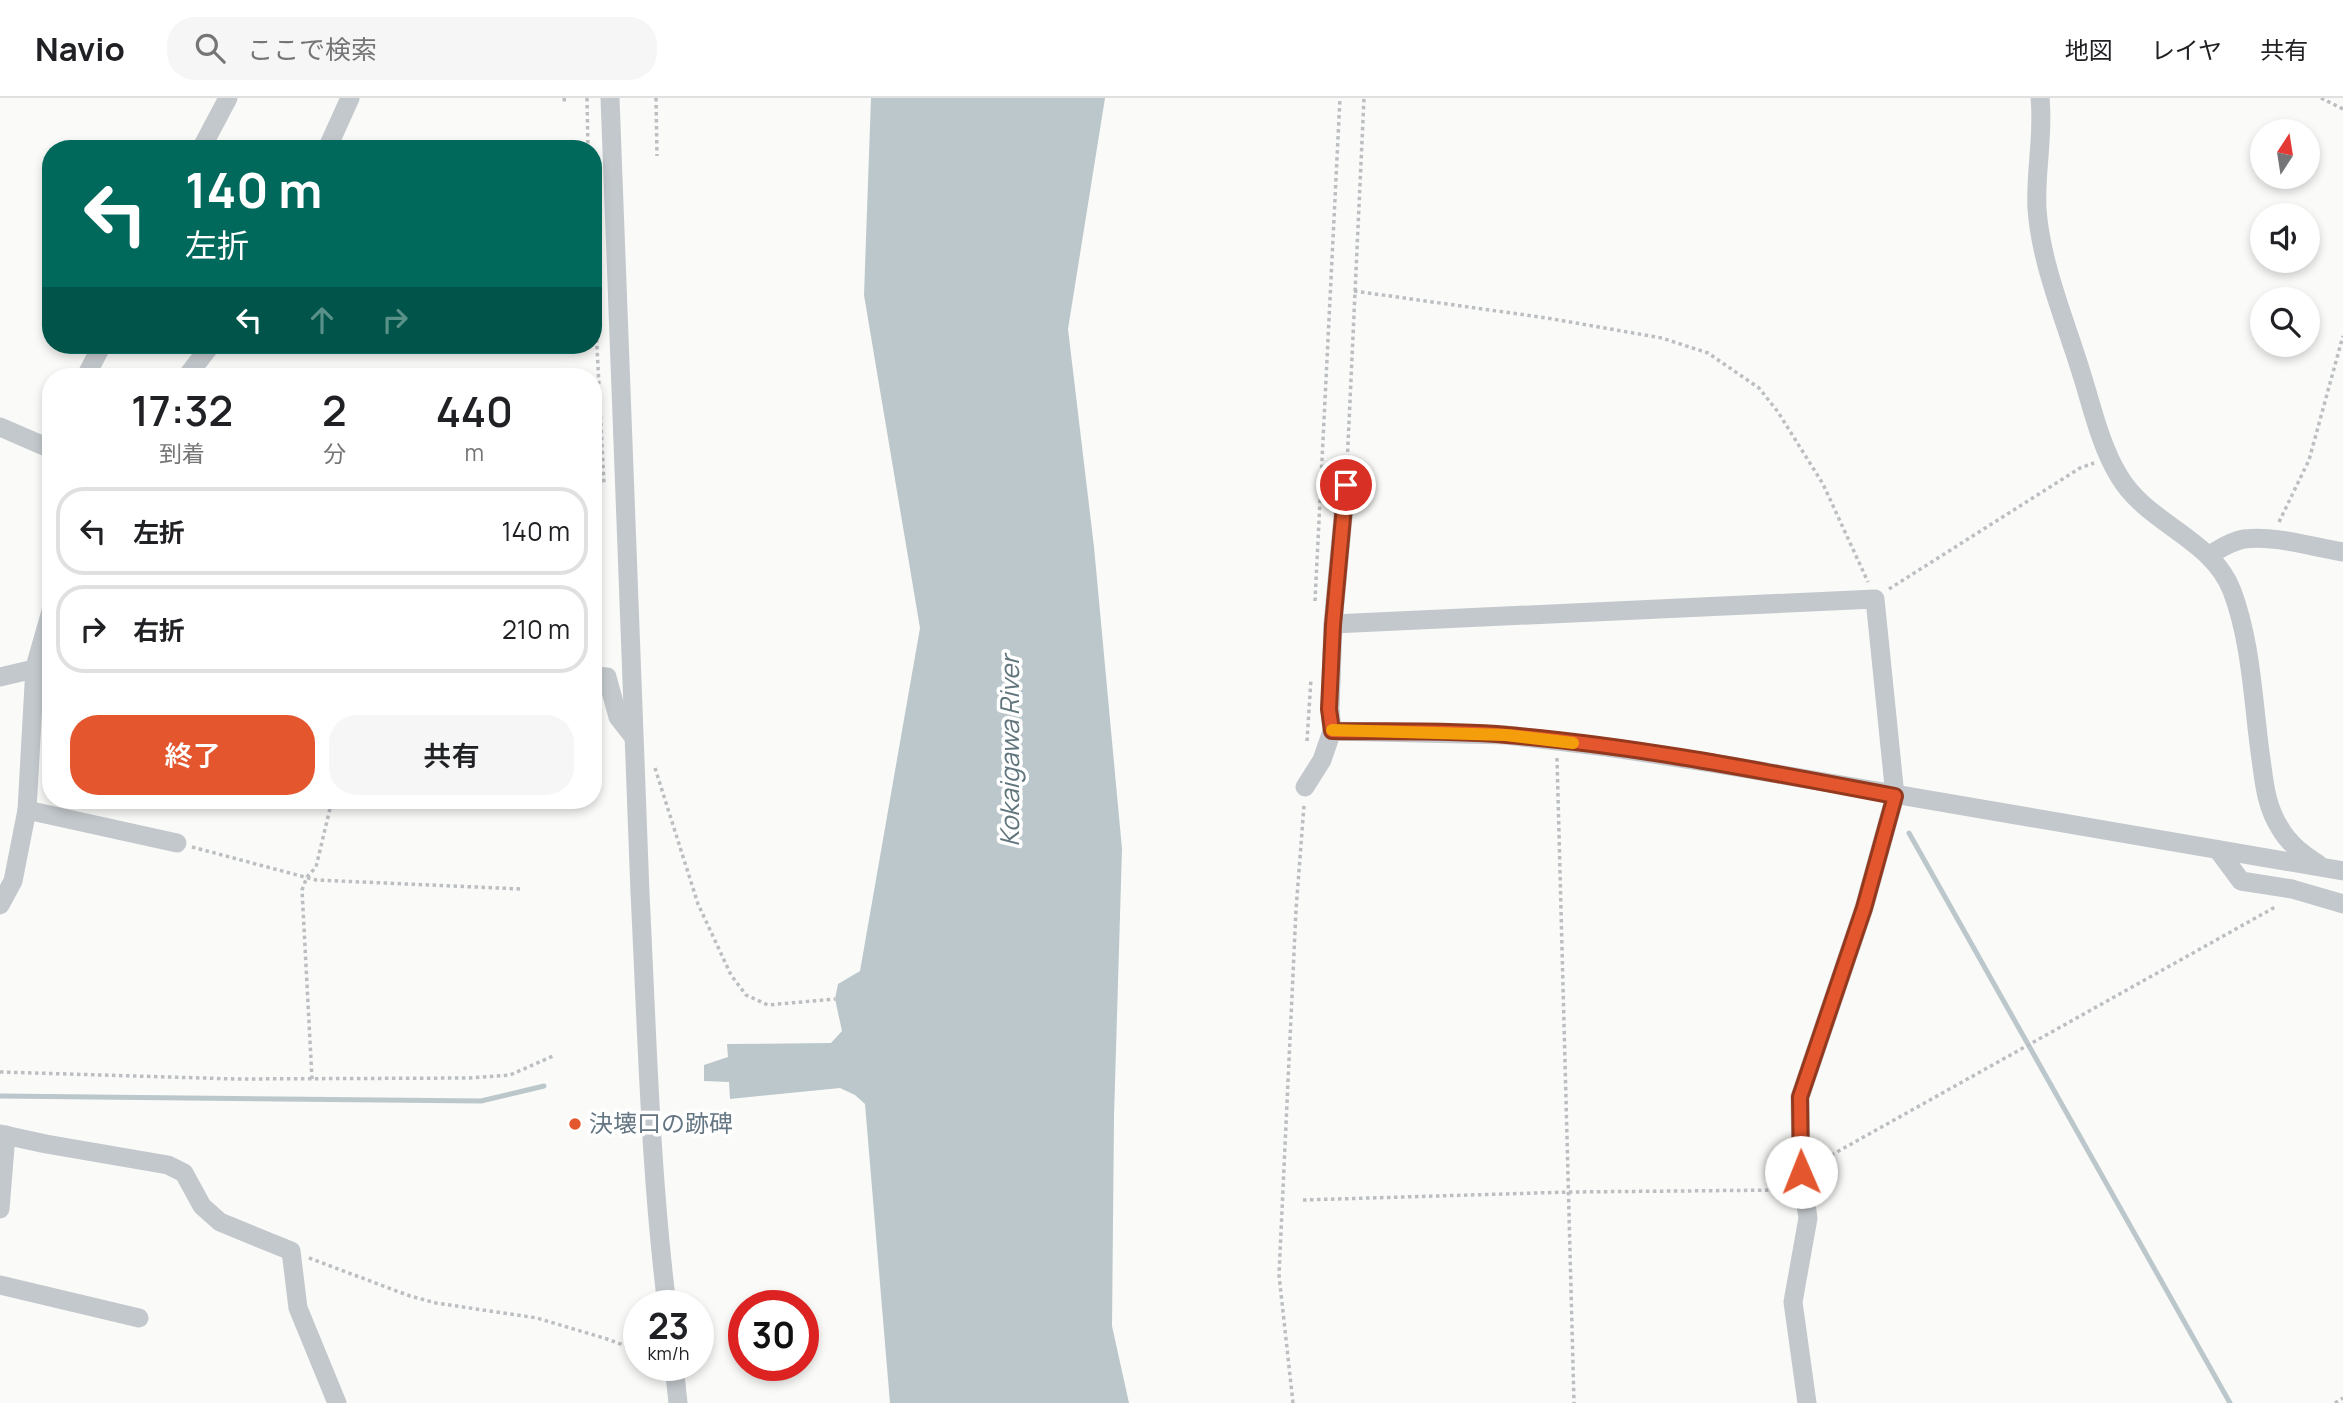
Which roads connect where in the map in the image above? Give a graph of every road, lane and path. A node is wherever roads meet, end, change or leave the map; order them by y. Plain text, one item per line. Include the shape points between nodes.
1 (228, 98) edge
2 (350, 98) edge
3 (587, 98) edge
4 (610, 98) edge
5 (656, 98) edge
6 (1364, 98) edge
7 (2040, 98) edge
8 (2321, 98) edge
9 (2335, 101) edge
10 (2343, 109) edge
11 (206, 140) edge
12 (331, 140) edge
13 (588, 140) edge
14 (657, 156) dead end
15 (1354, 290) junction
16 (2343, 336) edge
17 (204, 354) edge
18 (193, 368) edge
19 (0, 427) edge
20 (42, 445) edge
21 (602, 451) edge
22 (2109, 458) junction
23 (1346, 485) joint
24 (604, 491) dead end
25 (2270, 539) junction
26 (2343, 552) edge
27 (2208, 555) junction
28 (1875, 599) junction
29 (1333, 625) junction
30 (42, 666) edge
31 (42, 675) edge
32 (1, 676) edge
33 (602, 681) edge
34 (1332, 731) junction
35 (633, 736) junction
36 (1557, 741) junction
37 (654, 766) dead end
38 (1305, 787) dead end
39 (1895, 796) junction
40 (330, 809) edge
41 (27, 810) junction
42 (177, 843) joint
43 (2218, 850) junction
44 (7, 870) edge
45 (2334, 870) edge
46 (307, 877) junction
47 (520, 889) dead end
48 (2292, 889) junction
49 (2343, 904) edge
50 (0, 905) edge
51 (835, 999) dead end
52 (553, 1056) dead end
53 (0, 1072) edge
54 (312, 1079) junction
55 (3, 1135) edge
56 (1803, 1181) junction
57 (1570, 1192) junction
58 (1303, 1200) dead end
59 (0, 1209) edge
60 (291, 1251) junction
61 (0, 1285) edge
62 (666, 1290) edge
63 (139, 1318) dead end
64 (623, 1345) edge
65 (676, 1381) edge
66 (2343, 1398) edge
67 (337, 1403) edge
68 (678, 1403) edge
69 (1574, 1403) edge
70 (1807, 1403) edge
71 (2335, 1403) edge

1 - 11 street
2 - 12 street
3 - 13 path
4 - 35 street
5 - 14 path
6 - 15 path
7 - 22 street via 2038,209 2045,252
8 - 9 path
9 - 10 path
15 - 23 path
15 - 28 path via 1662,338 1708,353 1759,388 1791,432 1823,484
16 - 25 path via 2309,460
17 - 18 street
19 - 20 street
21 - 24 path
22 - 27 street via 2129,491 2146,508
22 - 28 path via 2080,468
23 - 29 street
25 - 26 street
25 - 27 street via 2244,539
27 - 45 street via 2230,587 2243,631 2267,803 2296,849
28 - 29 street
28 - 39 street
29 - 34 street
30 - 32 street
31 - 41 street
33 - 35 street
34 - 36 street via 1506,735
34 - 38 street via 1322,760
35 - 62 street via 650,1099
36 - 39 street
36 - 57 path
37 - 51 path via 698,904 731,975 746,995 768,1005
39 - 43 street
39 - 56 street via 1864,908 1800,1097
40 - 46 path via 316,867
41 - 42 street
41 - 44 street
42 - 46 path
43 - 45 street
43 - 48 street via 2241,881
44 - 50 street via 13,881
46 - 47 path
46 - 54 path via 302,890
48 - 49 street
48 - 56 path via 2280,904 2018,1051
52 - 54 path via 510,1074 470,1078
53 - 54 path
55 - 59 street
55 - 60 street via 168,1165 184,1173 202,1206 220,1222
56 - 57 path
56 - 70 street via 1808,1218 1793,1302
57 - 58 path
57 - 69 path
60 - 64 path via 410,1296 537,1318
60 - 67 street via 299,1308
61 - 63 street
65 - 68 street
66 - 71 path

